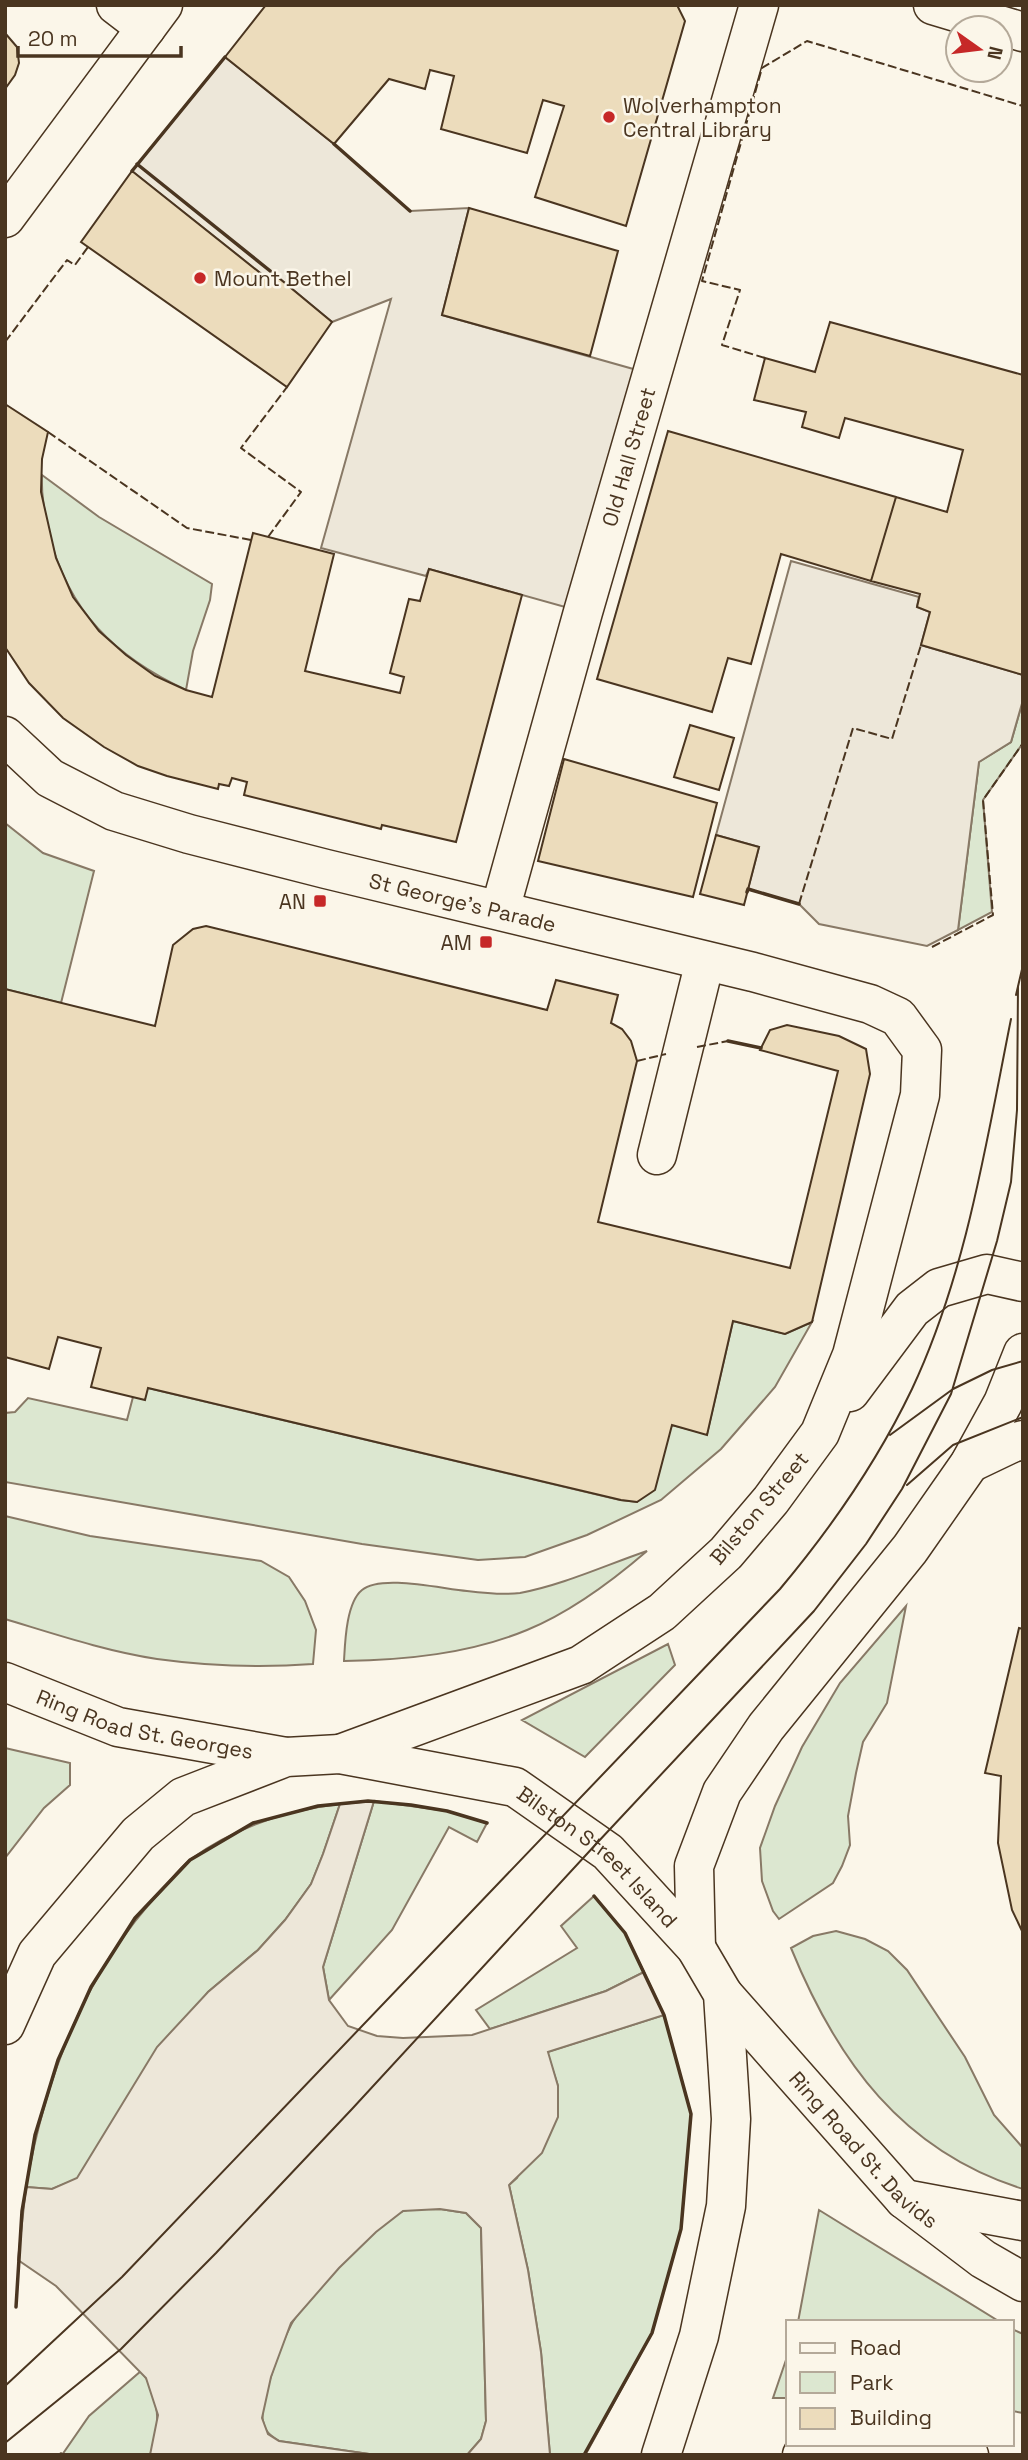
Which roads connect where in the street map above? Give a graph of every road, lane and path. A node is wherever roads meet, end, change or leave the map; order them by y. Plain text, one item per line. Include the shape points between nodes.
1 (116, 5) edge
2 (759, 5) edge
3 (933, 5) edge
4 (155, 17) edge
5 (1023, 32) edge
6 (5, 218) edge
7 (5, 736) edge
8 (500, 910) junction
9 (705, 961) junction
10 (922, 1050) joint
11 (657, 1155) dead end
12 (1023, 1282) edge
13 (1023, 1353) edge
14 (820, 1433) junction
15 (1023, 1440) edge
16 (970, 1463) junction
17 (5, 1682) edge
18 (340, 1754) junction
19 (286, 1757) junction
20 (696, 1948) junction
21 (723, 1994) junction
22 (5, 2025) edge
23 (904, 2199) junction
24 (1023, 2221) edge
25 (1023, 2282) edge
26 (661, 2455) edge
27 (802, 2455) edge
28 (969, 2455) edge

1 - 4 main road
2 - 8 main road, Old Hall Street
3 - 5 main road
4 - 6 main road
7 - 8 main road, St George's Parade via 50,778 114,811 189,834
8 - 9 main road, St George's Parade
9 - 10 main road, St George's Parade via 870,1004 898,1017
9 - 11 main road
10 - 14 main road, Bilston Street via 920,1095 852,1355
12 - 14 main road via 987,1274 939,1288 912,1309
13 - 16 main road via 1003,1403
14 - 18 main road, Bilston Street via 726,1553 650,1619 581,1665
15 - 16 main road
16 - 20 main road via 910,1549 766,1727 722,1791 694,1866
17 - 19 main road, Ring Road St. Georges via 118,1727
18 - 19 main road, Bilston Street Island
18 - 20 main road, Bilston Street Island via 515,1787 608,1852
19 - 22 main road, Bilston Street Island via 183,1797 138,1835 37,1954
20 - 21 main road, Bilston Street Island
21 - 23 main road, Ring Road St. Davids
21 - 26 main road, Bilston Street Island via 731,2119 726,2206 699,2336
23 - 24 main road
23 - 25 main road, Ring Road St. Davids via 983,2259
27 - 28 main road via 937,2451

